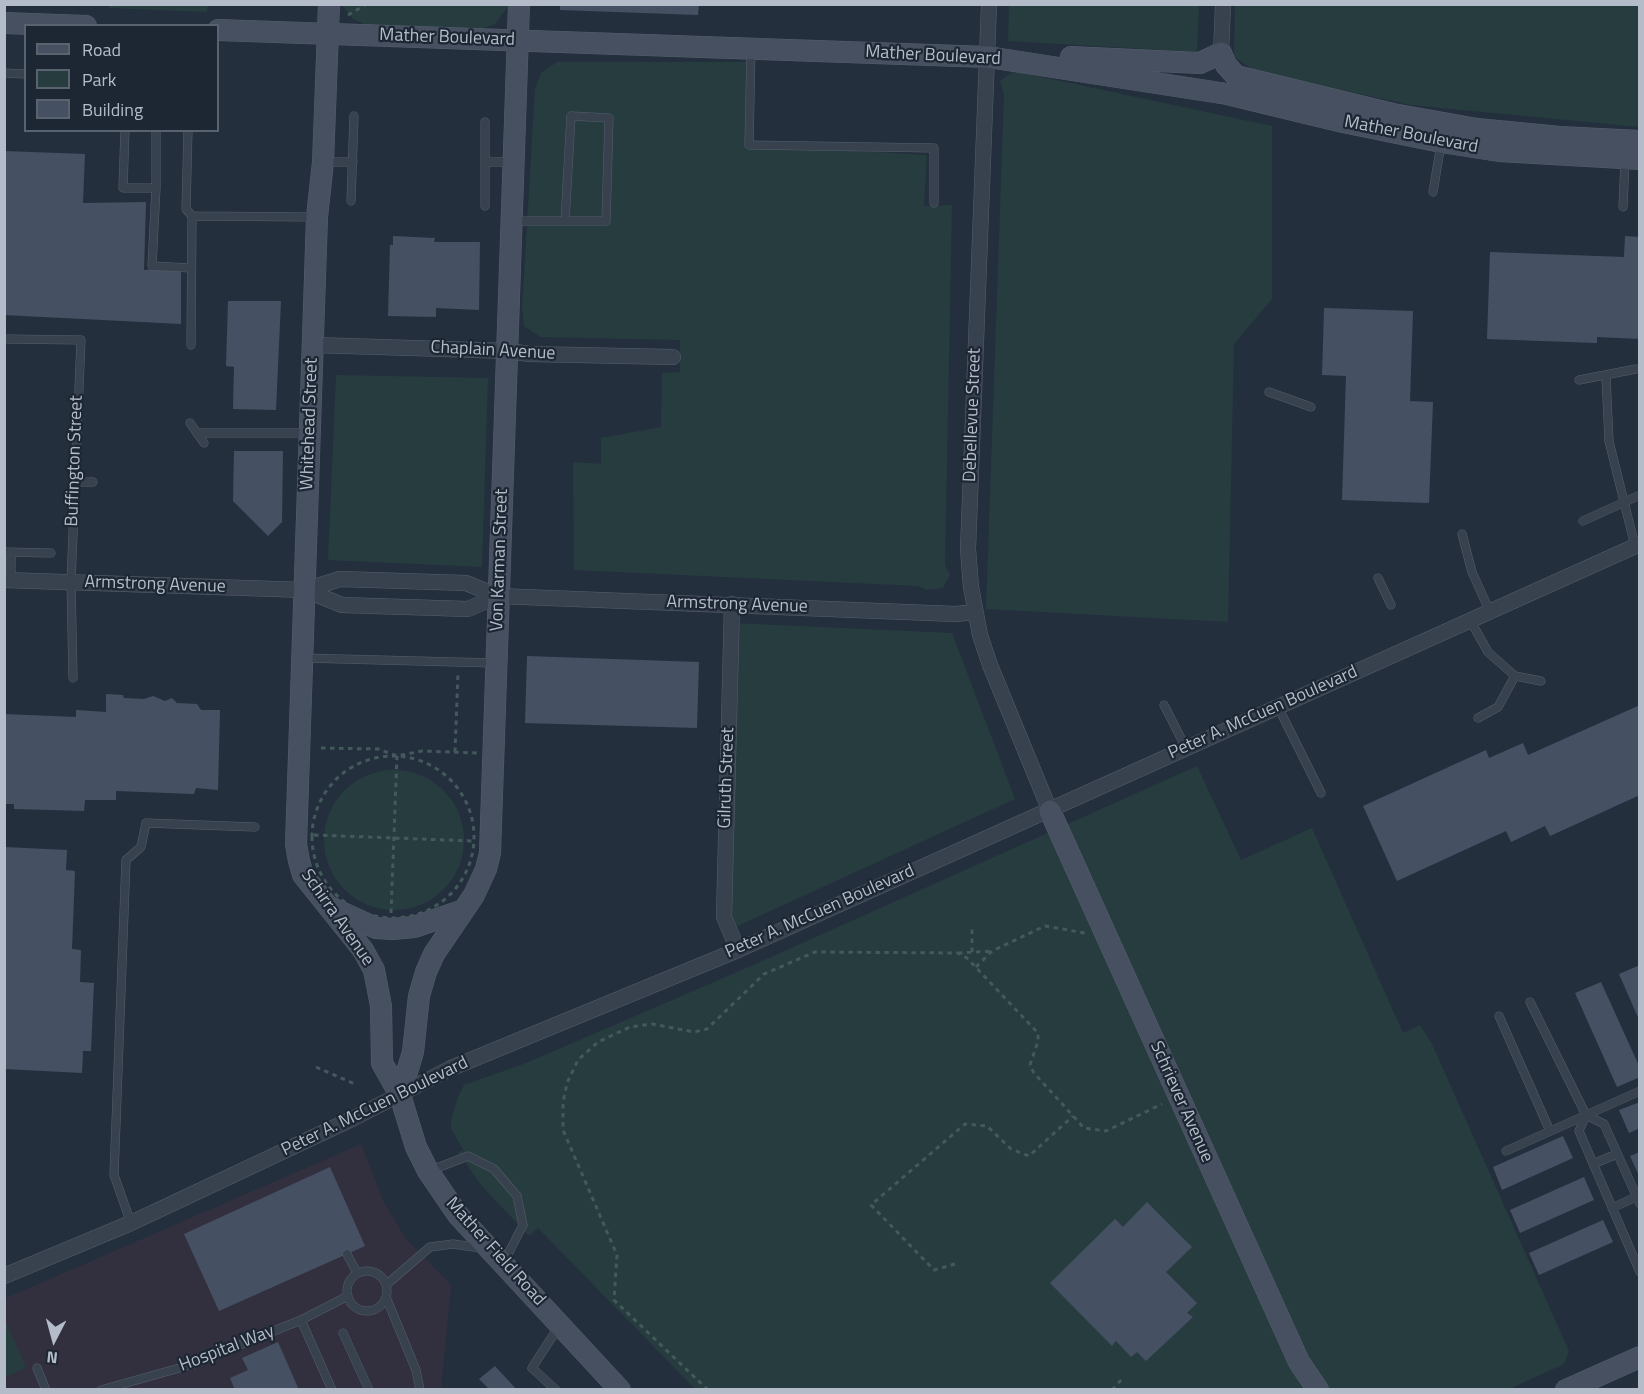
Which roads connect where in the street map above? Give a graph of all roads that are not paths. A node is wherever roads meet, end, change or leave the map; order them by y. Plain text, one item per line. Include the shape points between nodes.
1 (329, 4) edge
2 (519, 4) edge
3 (990, 4) edge
4 (1223, 4) edge
5 (4, 23) edge
6 (31, 24) edge
7 (219, 30) edge
8 (328, 33) junction
9 (519, 40) junction
10 (751, 48) junction
11 (1221, 53) junction
12 (988, 57) junction
13 (4, 73) edge
14 (24, 74) edge
15 (354, 116) dead end
16 (485, 122) dead end
17 (125, 132) edge
18 (156, 132) edge
19 (188, 132) edge
20 (1640, 141) edge
21 (1441, 142) junction
22 (1632, 159) edge
23 (323, 162) junction
24 (353, 162) junction
25 (487, 162) junction
26 (514, 162) junction
27 (156, 188) junction
28 (1433, 192) dead end
29 (351, 201) dead end
30 (934, 202) dead end
31 (485, 206) dead end
32 (1623, 207) dead end
33 (192, 216) junction
34 (317, 217) junction
35 (513, 221) junction
36 (565, 221) junction
37 (191, 268) junction
38 (4, 339) edge
39 (191, 345) dead end
40 (313, 345) junction
41 (509, 351) junction
42 (673, 357) dead end
43 (1636, 369) dead end
44 (1606, 376) junction
45 (1579, 380) dead end
46 (1269, 392) dead end
47 (1311, 407) dead end
48 (190, 423) dead end
49 (197, 433) junction
50 (310, 433) junction
51 (204, 443) dead end
52 (74, 482) junction
53 (93, 482) dead end
54 (1640, 495) edge
55 (1624, 502) junction
56 (1583, 521) dead end
57 (1462, 534) dead end
58 (1637, 545) edge
59 (8, 552) edge
60 (51, 553) dead end
61 (1378, 578) dead end
62 (8, 580) edge
63 (71, 582) junction
64 (305, 590) junction
65 (498, 596) junction
66 (732, 604) junction
67 (1391, 605) dead end
68 (975, 612) junction
69 (1490, 612) junction
70 (1470, 620) junction
71 (303, 658) junction
72 (496, 663) junction
73 (1515, 676) junction
74 (73, 678) dead end
75 (1540, 681) dead end
76 (1164, 705) dead end
77 (1278, 706) junction
78 (1478, 718) dead end
79 (1186, 748) junction
80 (1321, 793) dead end
81 (1050, 811) junction
82 (255, 826) dead end
83 (304, 840) joint
84 (323, 903) junction
85 (466, 909) junction
86 (738, 950) junction
87 (1530, 1002) dead end
88 (1499, 1016) dead end
89 (1640, 1091) edge
90 (400, 1095) junction
91 (1586, 1115) junction
92 (1550, 1131) junction
93 (1506, 1151) dead end
94 (1617, 1154) junction
95 (1593, 1164) junction
96 (428, 1171) junction
97 (1638, 1201) edge
98 (1612, 1208) junction
99 (131, 1222) junction
100 (347, 1254) dead end
101 (496, 1256) junction
102 (1640, 1272) edge
103 (357, 1273) junction
104 (4, 1276) edge
105 (386, 1285) junction
106 (348, 1296) junction
107 (386, 1297) junction
108 (301, 1320) junction
109 (560, 1325) junction
110 (343, 1333) dead end
111 (1640, 1357) edge
112 (37, 1368) dead end
113 (45, 1389) edge
114 (101, 1389) edge
115 (332, 1389) edge
116 (369, 1389) edge
117 (420, 1389) edge
118 (556, 1389) edge
119 (620, 1389) edge
120 (1318, 1389) edge
121 (1566, 1389) edge

1 - 8 street, Whitehead Street
2 - 9 street, Von Karman Street
3 - 12 street, Debellevue Street
4 - 11 street
5 - 6 street
7 - 8 street, Mather Boulevard
8 - 9 street, Mather Boulevard
8 - 23 street, Whitehead Street
9 - 10 street, Mather Boulevard
9 - 26 street, Von Karman Street
10 - 12 street, Mather Boulevard
10 - 30 lane via 749,145 934,148
11 - 12 street via 1200,63 1062,56
11 - 20 street, Mather Boulevard via 1236,76 1393,114 1477,129
12 - 21 street, Mather Boulevard via 1227,94
12 - 68 street, Debellevue Street via 968,549
13 - 14 lane
15 - 24 lane
16 - 25 lane
17 - 27 lane via 123,188
18 - 27 lane
19 - 33 lane via 186,209
21 - 22 street, Mather Boulevard
21 - 28 lane
22 - 32 lane
23 - 24 lane
23 - 34 street, Whitehead Street
24 - 29 lane
25 - 26 lane
25 - 31 lane
26 - 35 street, Von Karman Street
27 - 37 lane via 152,266
33 - 34 lane
33 - 37 lane
34 - 40 street, Whitehead Street
35 - 36 lane
35 - 41 street, Von Karman Street
36 - 36 lane via 606,221 609,118 571,116
37 - 39 lane
38 - 52 lane, Buffington Street via 81,340
40 - 41 street, Chaplain Avenue
40 - 50 street, Whitehead Street
41 - 42 street, Chaplain Avenue
41 - 65 street, Von Karman Street
43 - 44 lane
44 - 45 lane
44 - 55 lane via 1609,441
46 - 47 lane
48 - 49 lane
49 - 50 lane
49 - 51 lane
50 - 64 street, Whitehead Street
52 - 53 lane
52 - 63 lane, Buffington Street
54 - 55 lane
55 - 56 lane
55 - 58 lane
57 - 69 lane via 1472,572
58 - 69 street, Peter A. McCuen Boulevard
59 - 60 lane
59 - 62 lane
61 - 67 lane
62 - 63 street, Armstrong Avenue
63 - 64 street, Armstrong Avenue
63 - 74 lane, Buffington Street
64 - 65 street, Armstrong Avenue via 340,579 466,583
64 - 65 street, Armstrong Avenue via 342,605 468,609
64 - 71 street, Whitehead Street
65 - 66 street, Armstrong Avenue
65 - 72 street, Von Karman Street
66 - 68 street, Armstrong Avenue
66 - 86 street, Gilruth Street via 724,917
68 - 81 street, Debellevue Street via 990,665
69 - 70 street, Peter A. McCuen Boulevard
70 - 73 lane via 1488,651
70 - 77 street, Peter A. McCuen Boulevard
71 - 72 lane
71 - 83 street, Whitehead Street
72 - 85 street, Von Karman Street via 490,853 482,880
73 - 75 lane
73 - 78 lane via 1498,707
76 - 79 lane
77 - 79 street, Peter A. McCuen Boulevard
77 - 80 lane
79 - 81 street, Peter A. McCuen Boulevard
81 - 86 street, Peter A. McCuen Boulevard
81 - 120 street, Schriever Avenue via 1295,1352
82 - 99 lane via 146,824 141,847 126,860 114,1175
83 - 84 street, Schirra Avenue via 303,875
84 - 85 street via 376,928 393,929 414,927
84 - 90 street, Schirra Avenue via 358,944 374,970 381,1006 382,1063
85 - 90 street, Von Karman Street via 426,972 419,996 413,1052
86 - 90 street, Peter A. McCuen Boulevard via 449,1069
87 - 91 lane
88 - 92 lane
89 - 91 lane
90 - 96 street, Mather Field Road
90 - 99 street, Peter A. McCuen Boulevard
91 - 92 lane
91 - 94 lane via 1604,1124
91 - 95 lane via 1579,1131
92 - 93 lane
94 - 95 lane
94 - 97 lane
95 - 98 lane
96 - 101 street, Mather Field Road via 459,1215
96 - 101 lane via 468,1156 494,1169 517,1196 522,1225
97 - 98 lane
98 - 102 lane
99 - 104 street, Peter A. McCuen Boulevard
100 - 103 lane
101 - 105 lane via 453,1244 430,1247
101 - 109 street, Mather Field Road
103 - 105 lane via 376,1272
103 - 106 lane via 348,1283
105 - 107 lane
106 - 107 lane via 356,1307 368,1311 381,1306
106 - 108 lane, Hospital Way
107 - 117 lane
108 - 114 lane, Hospital Way via 190,1365
108 - 115 lane
109 - 118 lane via 532,1368
109 - 119 street, Mather Field Road
110 - 116 lane
111 - 121 street
112 - 113 lane

